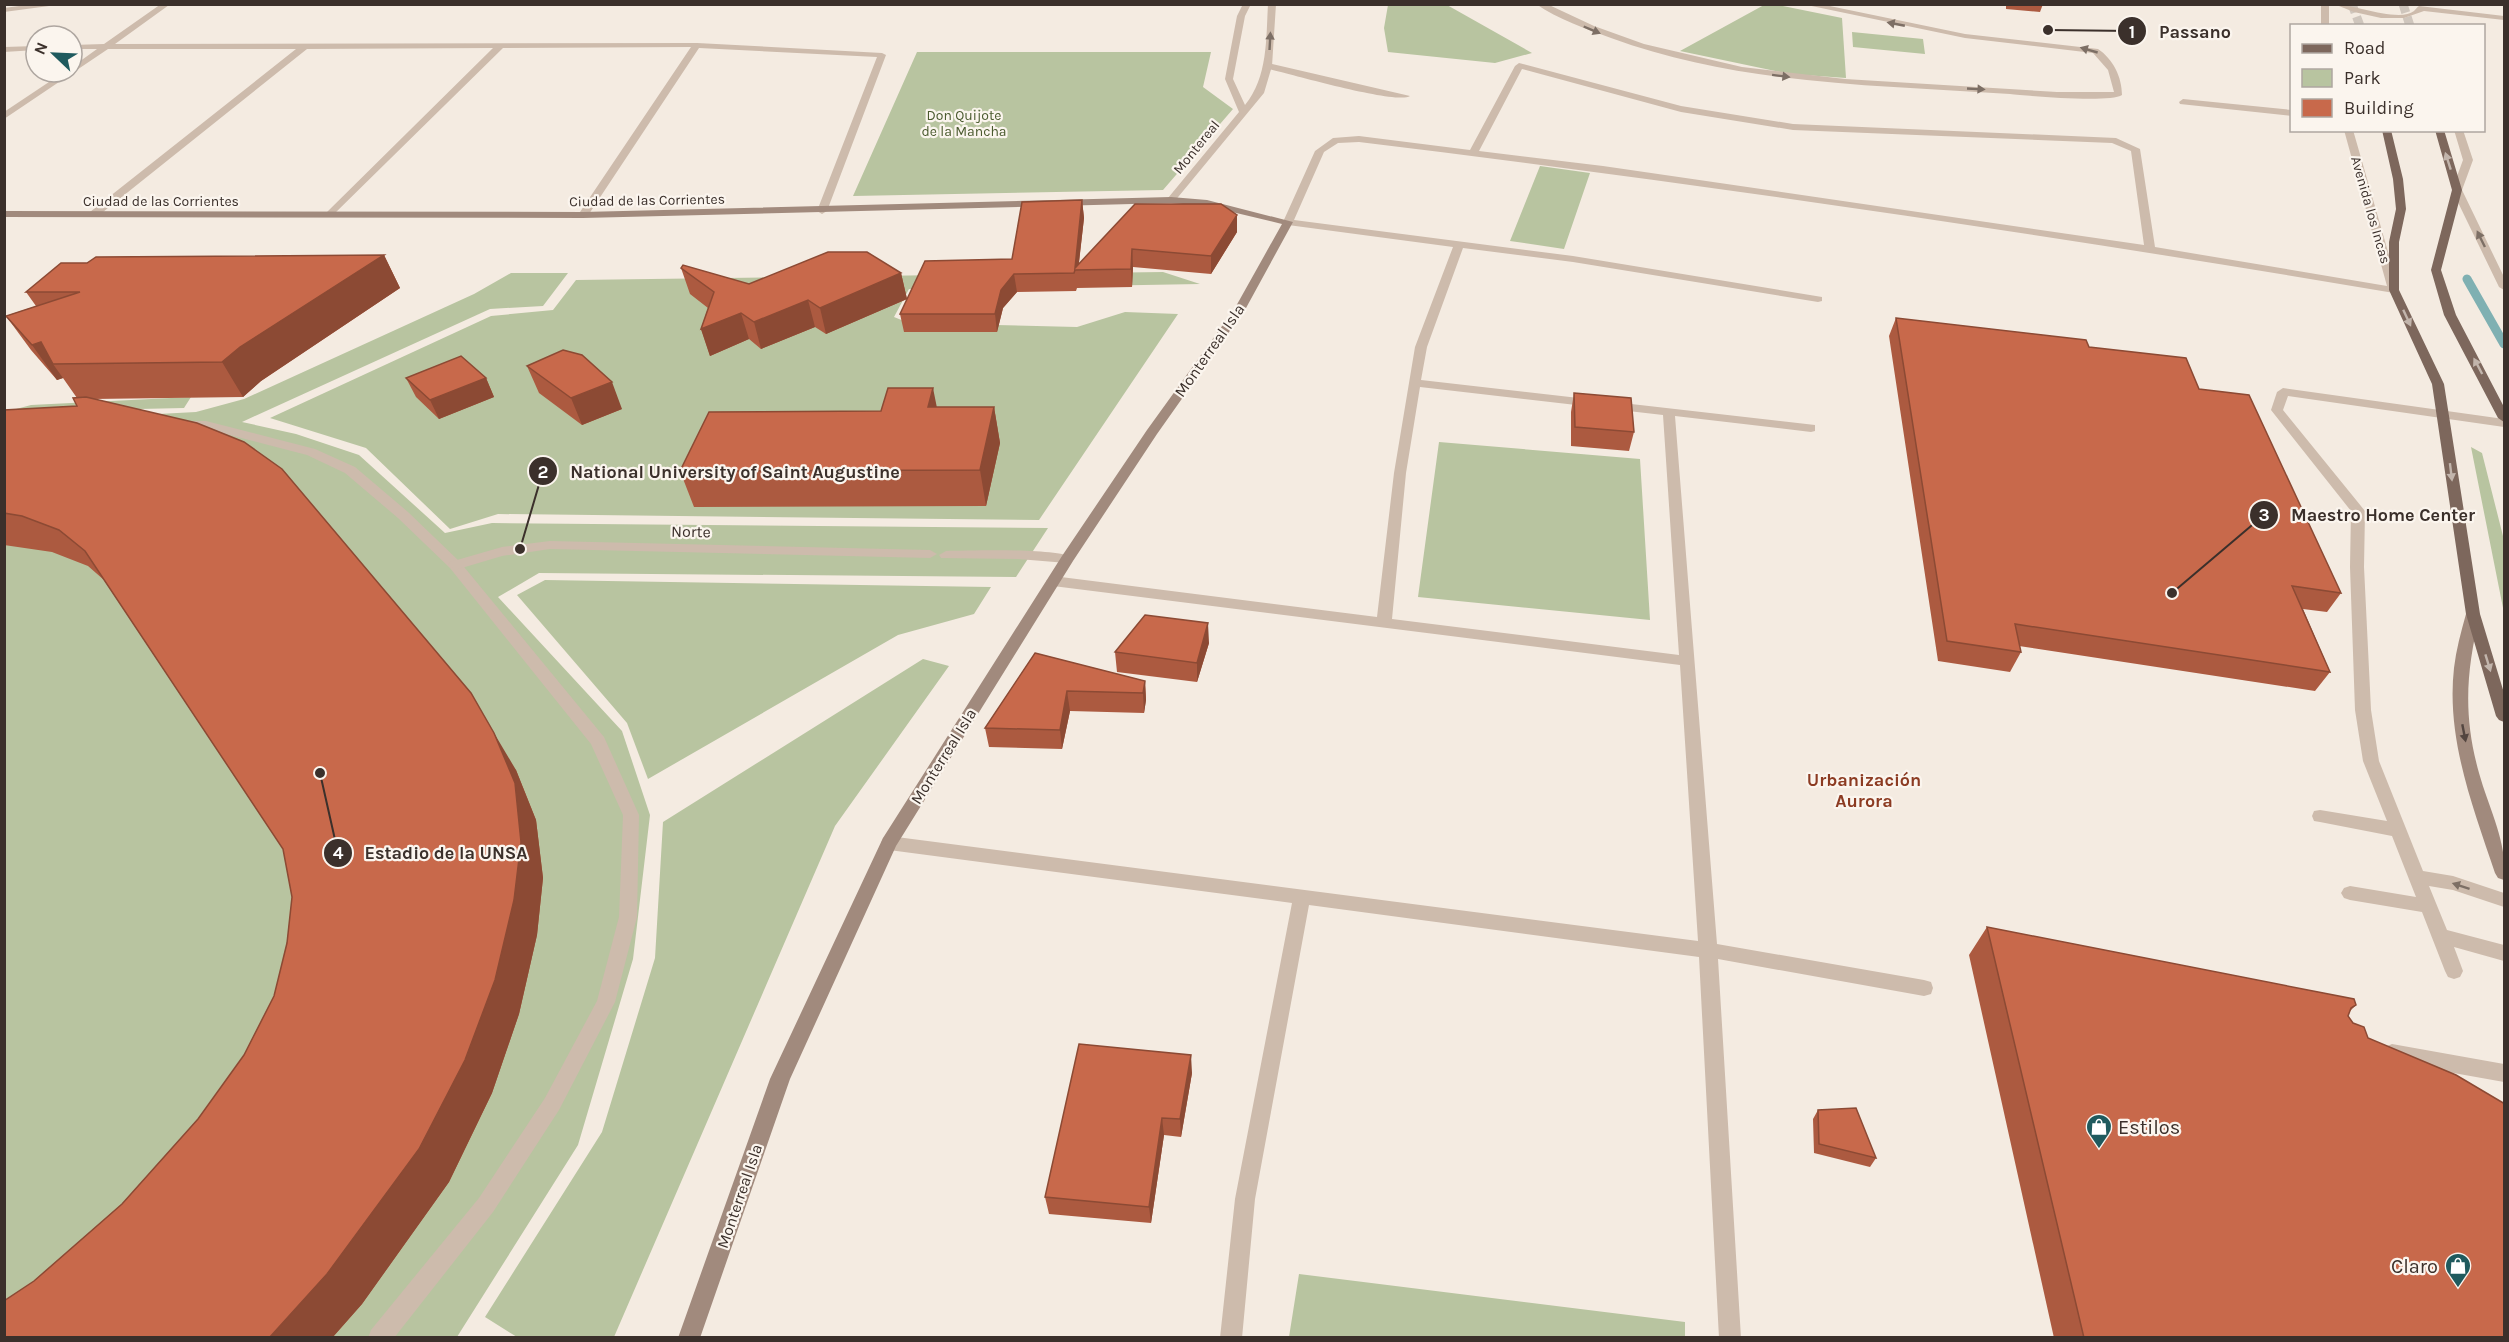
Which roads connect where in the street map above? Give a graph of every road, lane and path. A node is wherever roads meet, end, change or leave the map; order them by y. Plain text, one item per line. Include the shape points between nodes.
1 (60, 4) edge
2 (1247, 4) edge
3 (1272, 4) edge
4 (1540, 4) edge
5 (1806, 4) edge
6 (2325, 4) edge
7 (2338, 4) edge
8 (165, 5) edge
9 (4, 10) edge
10 (2420, 10) edge
11 (2505, 18) edge
12 (2325, 24) edge
13 (697, 45) junction
14 (84, 46) edge
15 (108, 46) junction
16 (305, 46) junction
17 (500, 46) junction
18 (24, 49) edge
19 (4, 50) edge
20 (84, 62) edge
21 (1268, 66) junction
22 (52, 84) edge
23 (1406, 96) dead end
24 (2182, 102) dead end
25 (1243, 111) junction
26 (2290, 113) edge
27 (4, 116) edge
28 (2349, 132) edge
29 (2386, 132) edge
30 (2440, 132) edge
31 (2459, 132) edge
32 (1473, 153) junction
33 (2457, 190) junction
34 (1171, 200) junction
35 (822, 211) junction
36 (4, 214) edge
37 (94, 214) junction
38 (331, 214) junction
39 (583, 215) junction
40 (1288, 222) junction
41 (1460, 243) junction
42 (2150, 249) junction
43 (2505, 287) edge
44 (2394, 290) junction
45 (1818, 299) dead end
46 (1414, 384) junction
47 (1669, 413) junction
48 (2444, 414) junction
49 (2505, 418) edge
50 (2505, 423) edge
51 (161, 424) edge
52 (1811, 428) dead end
53 (930, 554) dead end
54 (946, 555) dead end
55 (1067, 560) junction
56 (455, 565) junction
57 (1053, 581) junction
58 (2473, 614) junction
59 (1384, 623) junction
60 (1687, 661) junction
61 (2505, 716) edge
62 (2320, 816) dead end
63 (2398, 830) junction
64 (890, 843) junction
65 (2505, 873) edge
66 (2416, 877) junction
67 (2350, 893) dead end
68 (1302, 897) junction
69 (2505, 900) edge
70 (2428, 906) junction
71 (2440, 936) junction
72 (1708, 950) junction
73 (2505, 952) edge
74 (2454, 971) dead end
75 (1924, 988) dead end
76 (2378, 1050) edge
77 (2505, 1072) edge
78 (379, 1338) edge
79 (689, 1338) edge
80 (1231, 1338) edge
81 (1730, 1338) edge

1 - 9 street
2 - 25 street via 1241,16 1229,79
21 -> 3 street, Montereal
4 -> 5 street via 1613,39 1751,72 1848,82 2118,94 2104,55 2095,51 1965,36
6 - 12 street
7 - 10 street via 2384,15 2409,15
8 - 15 street
10 - 11 street
13 - 17 street
13 - 35 street via 882,55
13 - 39 street
14 - 15 street
15 - 16 street
15 - 20 street
16 - 17 street
16 - 37 street
17 - 38 street
18 - 19 street
21 - 23 street
21 - 25 street, Montereal via 1260,93
22 - 27 street
24 - 26 street
25 - 34 street, Montereal
28 - 44 street, Avenida los Incas
29 - 44 main road, Avenida los Incas via 2401,209 2394,242
33 -> 30 main road
31 - 33 street via 2468,160
32 - 40 street via 1359,139 1336,140 1320,151
32 - 42 street
32 - 42 street via 1519,66 1681,109 1793,127 2113,140 2135,148
43 -> 33 street
49 -> 33 main road via 2450,315 2436,270
34 - 35 street, Ciudad de las Corrientes
34 - 40 street, Ciudad de las Corrientes via 1225,207
35 - 39 street, Ciudad de las Corrientes
36 - 37 street, Ciudad de las Corrientes
37 - 38 street, Ciudad de las Corrientes
38 - 39 street, Ciudad de las Corrientes
40 - 41 street
40 - 55 street, Monterreal Isla via 1240,308
41 - 45 street
41 - 46 street via 1421,347
42 - 44 street
44 -> 48 main road, Avenida los Incas via 2438,384
46 - 47 street
46 - 59 street
47 - 52 street
47 - 60 street
48 - 50 street
48 -> 58 main road, Avenida los Incas
48 - 63 street via 2283,392 2277,410 2358,511 2363,710 2371,760
51 - 56 street via 206,425 311,452 350,470
53 - 56 street, Norte via 550,545 516,547
54 - 55 street
55 - 57 street, Monterreal Isla
56 - 78 street via 598,741 631,815 628,917 606,1002 552,1104 486,1205
57 - 59 street
57 - 64 street, Monterreal Isla
58 -> 61 main road, Avenida los Incas
58 -> 65 street, Avenida los Incas via 2461,667 2459,707 2473,782
59 - 60 street
60 - 72 street
62 - 63 street
63 - 66 street
64 - 68 street
64 - 79 street, Monterreal Isla via 780,1079
69 -> 66 street via 2453,883
66 - 70 street
67 - 70 street
68 - 72 street
68 - 80 street via 1245,1199
70 - 71 street
71 - 73 street
71 - 74 street
72 - 75 street
72 - 81 street
76 - 77 street

